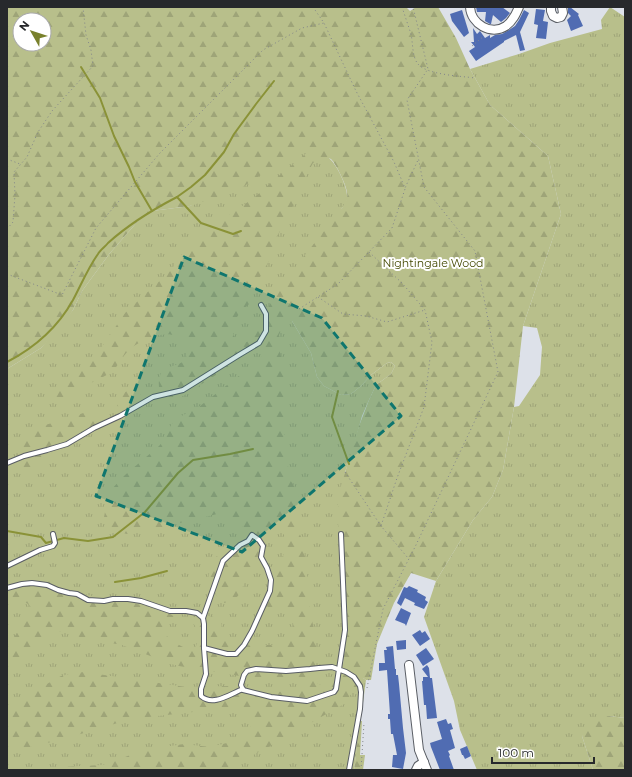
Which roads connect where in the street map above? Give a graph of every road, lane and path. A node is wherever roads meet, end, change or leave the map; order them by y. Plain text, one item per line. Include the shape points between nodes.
1 (83, 7) edge
2 (312, 7) edge
3 (402, 7) edge
4 (413, 7) edge
5 (470, 7) edge
6 (519, 7) edge
7 (551, 7) edge
8 (562, 7) edge
9 (324, 23) junction
10 (486, 28) junction
11 (472, 46) dead end
12 (427, 70) junction
13 (475, 78) dead end
14 (418, 159) junction
15 (7, 160) edge
16 (21, 165) junction
17 (405, 188) junction
18 (7, 229) edge
19 (369, 252) junction
20 (7, 274) edge
21 (318, 297) junction
22 (261, 305) dead end
23 (299, 309) dead end
24 (425, 310) junction
25 (7, 463) edge
26 (345, 472) dead end
27 (381, 526) junction
28 (53, 534) dead end
29 (341, 534) dead end
30 (409, 558) junction
31 (7, 566) edge
32 (7, 588) edge
33 (203, 618) junction
34 (204, 648) junction
35 (409, 665) dead end
36 (338, 669) junction
37 (366, 688) dead end
38 (243, 689) junction
39 (364, 717) dead end
40 (424, 762) junction
41 (349, 770) edge
42 (361, 770) edge
43 (416, 770) edge
44 (427, 770) edge

1 - 16 path via 93,66 52,111
2 - 9 path
3 - 12 path via 411,34 415,59
4 - 12 path
5 - 10 street via 474,20
6 - 10 street via 507,25 497,29
7 - 8 street via 553,16 557,18 563,13
9 - 17 path
9 - 20 path via 302,28 263,50 160,153 96,228 62,295
10 - 11 path via 484,36
12 - 13 path
12 - 14 path via 407,100
14 - 17 path
14 - 30 path via 424,187 475,251 498,372
15 - 16 path
16 - 18 path via 14,172 13,222
17 - 19 path via 392,228
19 - 21 path via 338,284
19 - 24 path via 402,283
21 - 23 path
21 - 24 path via 343,314 366,316 387,322
22 - 25 lane via 266,314 266,331 259,343 183,390 153,397 67,444
24 - 27 path via 432,342 424,407
26 - 27 path
27 - 30 path
28 - 31 lane via 53,546
29 - 36 lane via 345,630
30 - 37 path via 383,609
32 - 33 lane via 22,584 47,584 88,600 141,601 170,610 197,614
33 - 34 lane
33 - 34 lane via 223,561 252,535 263,546 261,557 271,580 270,591 252,631 236,654
34 - 38 lane via 206,674 201,696 205,700 213,701
35 - 40 street via 419,750
36 - 38 lane via 256,669 247,671 244,675 241,685
36 - 38 lane via 334,692 307,701 271,697
36 - 41 lane via 354,677 361,692
39 - 42 path
40 - 43 street
40 - 44 street

